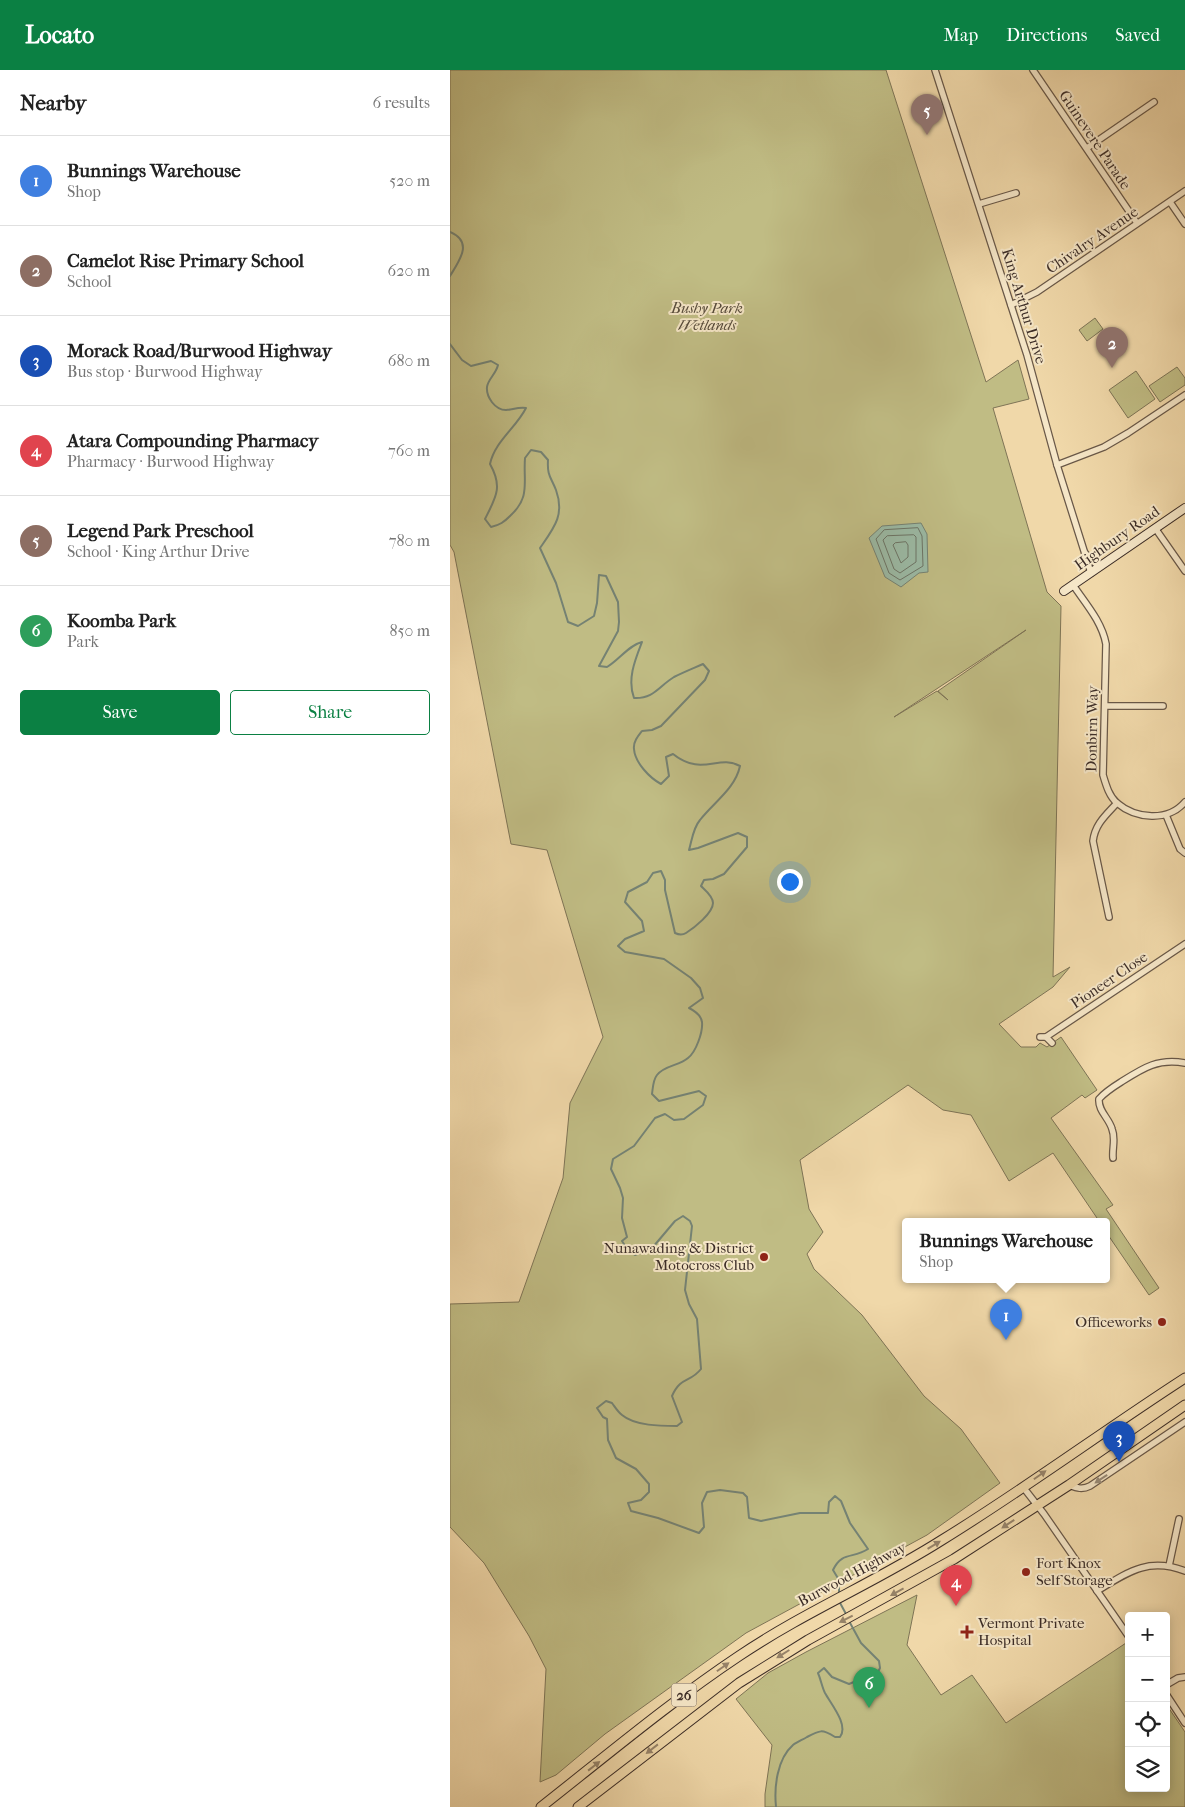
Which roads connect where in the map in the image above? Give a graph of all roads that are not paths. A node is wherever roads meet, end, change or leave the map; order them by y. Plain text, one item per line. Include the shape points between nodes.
1 (935, 70) edge
2 (1033, 70) edge
3 (1154, 102) dead end
4 (1087, 148) junction
5 (1185, 191) edge
6 (1016, 193) dead end
7 (1170, 202) junction
8 (979, 204) junction
9 (1137, 223) junction
10 (1185, 224) edge
11 (1011, 305) junction
12 (1185, 395) edge
13 (1057, 465) junction
14 (1185, 508) edge
15 (1155, 528) junction
16 (1084, 552) junction
17 (1099, 567) junction
18 (1185, 571) edge
19 (1091, 573) junction
20 (1073, 585) junction
21 (1064, 591) dead end
22 (1105, 706) junction
23 (1163, 706) dead end
24 (1185, 802) edge
25 (1117, 803) junction
26 (1166, 816) junction
27 (1185, 853) edge
28 (1109, 917) dead end
29 (1185, 944) edge
30 (1052, 1043) dead end
31 (1185, 1063) edge
32 (1105, 1146) dead end
33 (1112, 1148) junction
34 (1113, 1158) dead end
35 (1185, 1378) edge
36 (1185, 1405) edge
37 (1185, 1422) edge
38 (1069, 1484) junction
39 (1023, 1487) junction
40 (1038, 1506) junction
41 (1179, 1519) dead end
42 (1169, 1566) junction
43 (1185, 1571) edge
44 (1098, 1591) junction
45 (1125, 1631) edge
46 (1185, 1677) edge
47 (1170, 1683) edge
48 (1170, 1700) edge
49 (1185, 1723) edge
50 (555, 1796) junction
51 (540, 1807) edge
52 (555, 1807) edge
53 (578, 1807) edge

1 - 8 street, King Arthur Drive
2 - 4 street, Guinevere Parade
3 - 4 street
4 - 9 street, Guinevere Parade
5 - 7 street, Chivalry Avenue
6 - 8 street
7 - 9 street, Chivalry Avenue
7 - 10 street
8 - 11 street, King Arthur Drive
9 - 11 street, Chivalry Avenue via 1037,292
11 - 13 street, King Arthur Drive
12 - 13 street via 1128,434
13 - 16 street, King Arthur Drive
14 - 15 main road, Highbury Road
15 - 17 main road, Highbury Road
15 - 18 street
16 - 17 street, King Arthur Drive
16 - 19 street, King Arthur Drive
17 - 19 main road, Highbury Road
19 - 20 main road, Highbury Road
20 - 21 main road, Highbury Road
20 - 22 street, Donbirn Way via 1104,634
22 - 23 street
22 - 25 street, Donbirn Way via 1103,775
24 - 26 street
25 - 26 street via 1134,813
25 - 28 street via 1099,822 1093,841
26 - 27 street via 1180,849
29 - 30 street, Pioneer Close via 1043,1037
31 - 33 street via 1162,1061 1145,1067 1099,1099 1098,1106 1112,1129
32 - 33 street
33 - 34 street
39 -> 35 highway, Burwood Highway / 26
36 - 38 highway, 26
37 -> 38 street via 1090,1486 1078,1488
38 - 40 highway, 26
39 - 40 street
50 -> 39 highway, Burwood Highway / 26 via 721,1668 782,1628 942,1540
40 - 44 street
40 -> 53 highway, 26 via 954,1559 784,1654 722,1695
41 - 42 street
42 - 43 street
42 - 44 street via 1136,1568
44 - 45 street
46 - 47 street
48 - 49 street
50 - 51 highway, Burwood Highway / 26
50 - 52 highway

